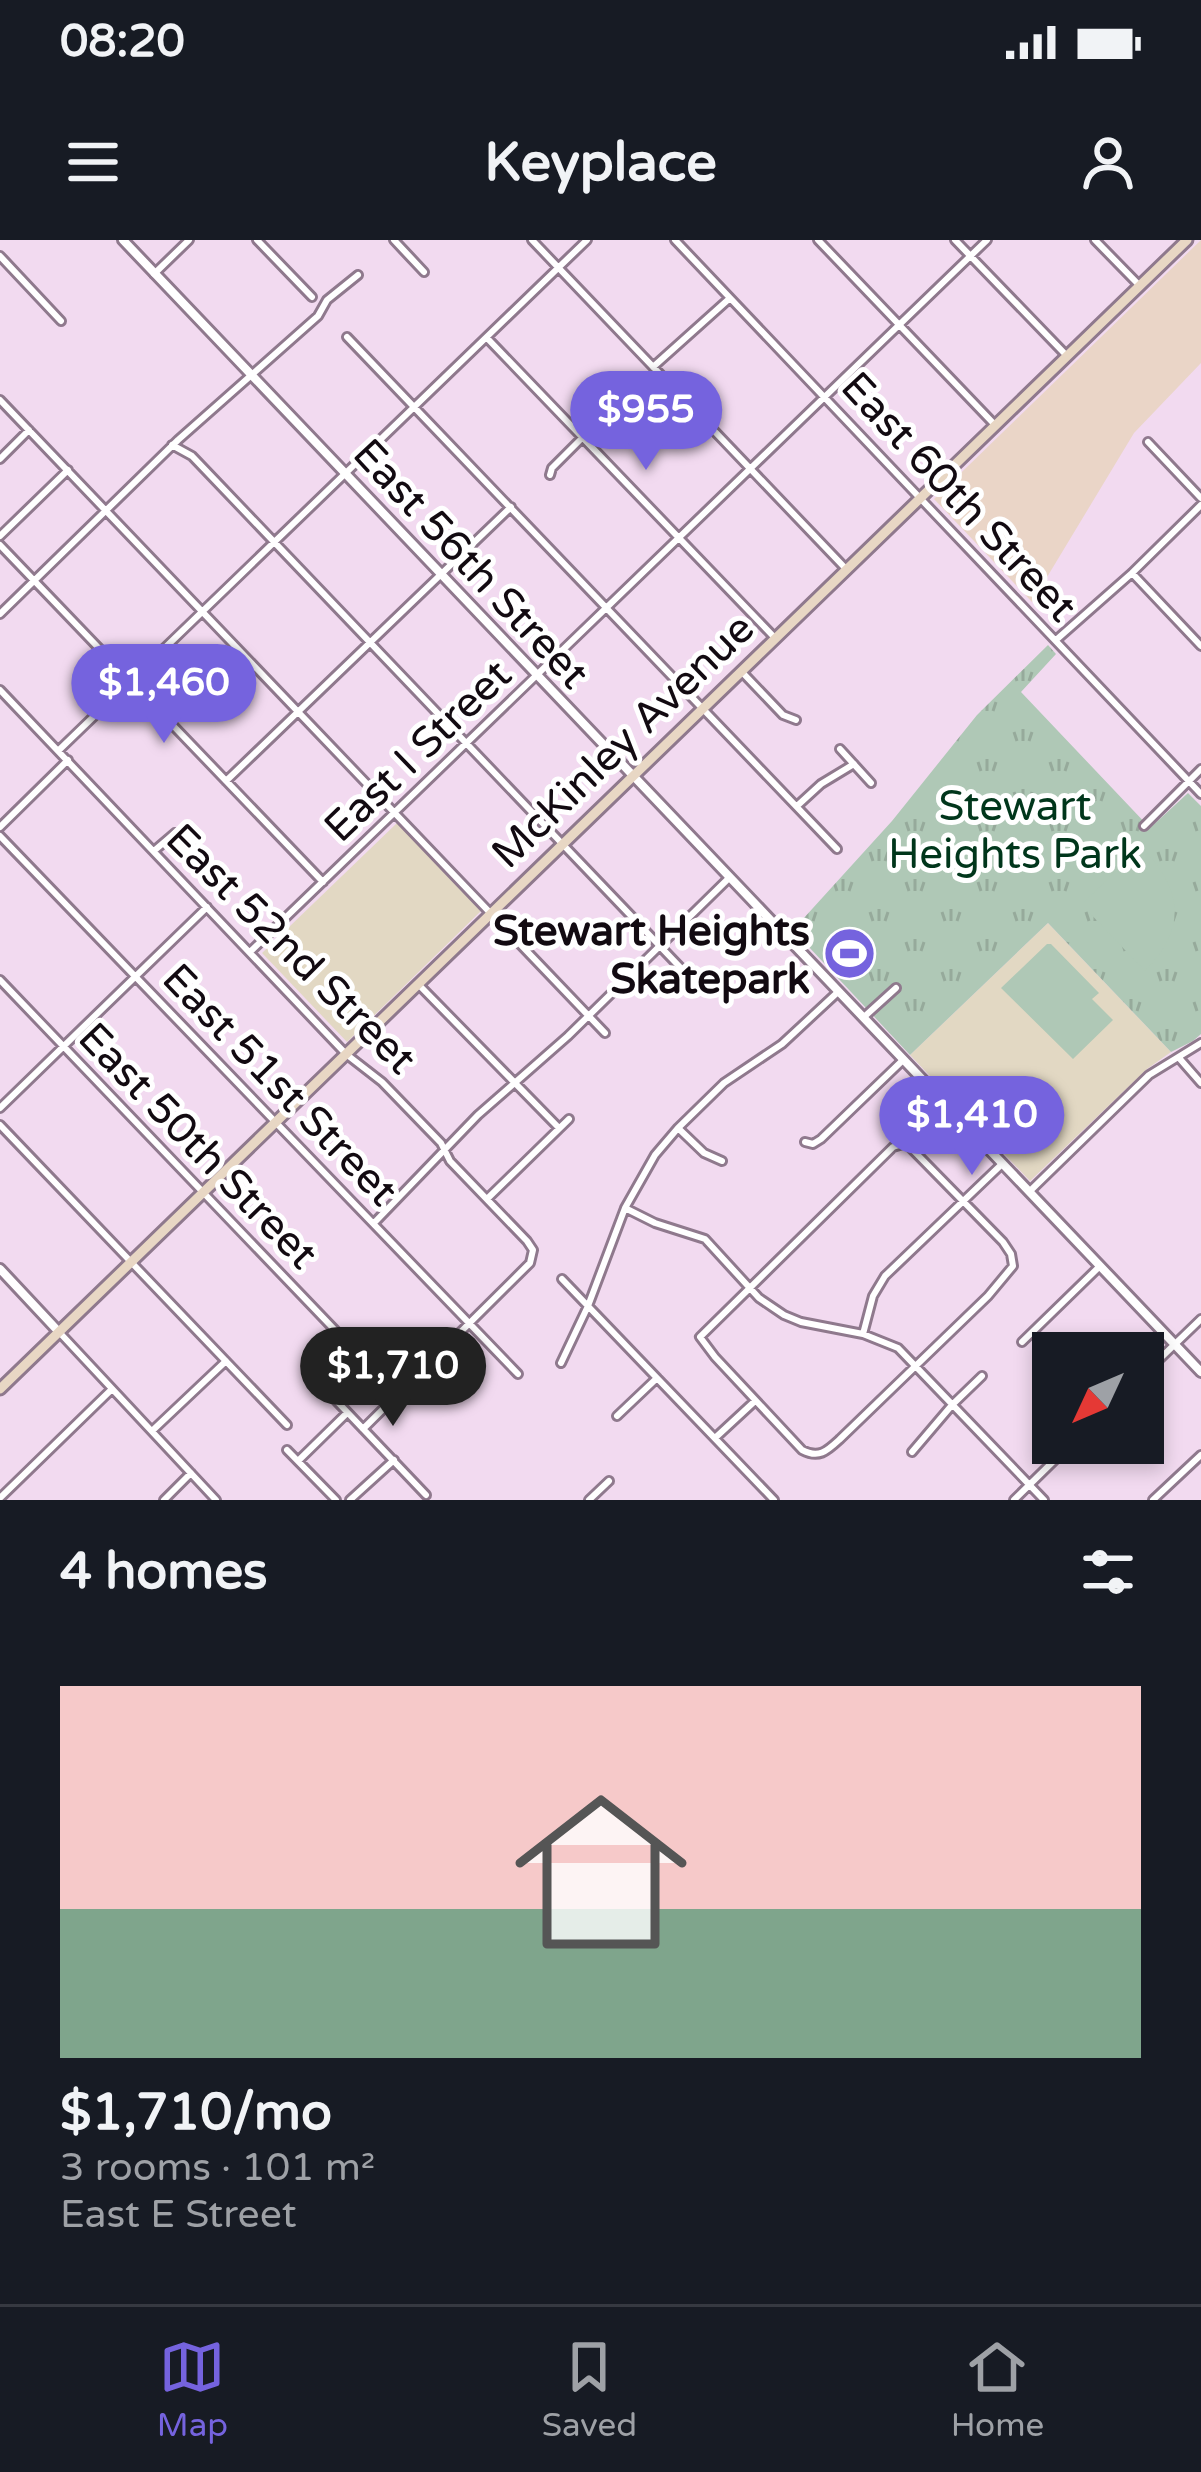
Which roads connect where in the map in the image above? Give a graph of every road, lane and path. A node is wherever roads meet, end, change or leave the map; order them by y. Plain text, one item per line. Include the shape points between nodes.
1 (123, 240) edge
2 (189, 240) edge
3 (257, 240) edge
4 (394, 240) edge
5 (532, 240) edge
6 (587, 240) edge
7 (674, 240) edge
8 (818, 240) edge
9 (955, 240) edge
10 (987, 240) edge
11 (1095, 240) edge
12 (1187, 240) edge
13 (0, 256) edge
14 (970, 256) junction
15 (559, 267) junction
16 (424, 272) dead end
17 (154, 274) junction
18 (358, 275) dead end
19 (1139, 285) junction
20 (312, 297) dead end
21 (730, 298) junction
22 (61, 321) dead end
23 (900, 326) junction
24 (346, 337) dead end
25 (487, 338) junction
26 (1067, 356) junction
27 (653, 367) junction
28 (250, 374) junction
29 (825, 397) junction
30 (0, 400) edge
31 (414, 407) junction
32 (995, 425) junction
33 (29, 430) junction
34 (583, 437) junction
35 (1148, 442) dead end
36 (172, 446) junction
37 (0, 459) edge
38 (751, 469) junction
39 (68, 470) junction
40 (346, 473) junction
41 (550, 476) dead end
42 (921, 498) junction
43 (1201, 502) edge
44 (511, 507) junction
45 (107, 511) junction
46 (679, 538) junction
47 (0, 541) edge
48 (274, 542) junction
49 (847, 570) junction
50 (1132, 573) junction
51 (441, 575) junction
52 (34, 582) junction
53 (607, 608) junction
54 (203, 612) junction
55 (0, 614) edge
56 (775, 638) junction
57 (1056, 640) junction
58 (370, 643) junction
59 (1201, 646) edge
60 (741, 671) junction
61 (537, 676) junction
62 (129, 680) junction
63 (0, 690) edge
64 (704, 708) junction
65 (298, 712) junction
66 (796, 720) dead end
67 (466, 744) junction
68 (840, 749) dead end
69 (58, 751) junction
70 (68, 760) junction
71 (854, 764) junction
72 (1201, 769) edge
73 (633, 776) junction
74 (1188, 781) junction
75 (226, 782) junction
76 (872, 783) dead end
77 (1201, 794) edge
78 (797, 806) junction
79 (394, 814) junction
80 (0, 826) edge
81 (1144, 826) dead end
82 (175, 832) dead end
83 (0, 836) edge
84 (562, 844) junction
85 (838, 849) dead end
86 (154, 851) junction
87 (730, 878) junction
88 (323, 882) junction
89 (207, 907) junction
90 (489, 914) junction
91 (658, 946) junction
92 (250, 952) junction
93 (135, 977) junction
94 (0, 980) edge
95 (418, 984) junction
96 (698, 986) dead end
97 (896, 988) dead end
98 (839, 991) junction
99 (587, 1015) junction
100 (864, 1018) junction
101 (604, 1033) dead end
102 (1201, 1043) edge
103 (64, 1046) junction
104 (346, 1054) junction
105 (1178, 1058) junction
106 (903, 1060) junction
107 (1201, 1083) edge
108 (515, 1084) junction
109 (0, 1108) edge
110 (569, 1119) dead end
111 (274, 1123) junction
112 (0, 1125) edge
113 (559, 1128) junction
114 (678, 1128) junction
115 (805, 1142) dead end
116 (444, 1150) junction
117 (722, 1161) dead end
118 (1002, 1164) junction
119 (1029, 1192) junction
120 (202, 1193) junction
121 (487, 1198) junction
122 (964, 1200) junction
123 (625, 1208) junction
124 (374, 1223) junction
125 (130, 1262) junction
126 (1100, 1265) junction
127 (0, 1269) edge
128 (562, 1279) dead end
129 (749, 1287) junction
130 (588, 1306) junction
131 (1201, 1319) edge
132 (470, 1323) junction
133 (58, 1330) junction
134 (863, 1334) junction
135 (1022, 1342) dead end
136 (1175, 1344) junction
137 (354, 1350) dead end
138 (374, 1355) dead end
139 (1164, 1355) edge
140 (226, 1361) junction
141 (561, 1363) dead end
142 (915, 1368) junction
143 (1201, 1372) edge
144 (518, 1374) dead end
145 (982, 1376) dead end
146 (657, 1378) junction
147 (405, 1388) junction
148 (0, 1389) edge
149 (112, 1389) junction
150 (329, 1393) dead end
151 (755, 1400) junction
152 (952, 1406) junction
153 (347, 1412) junction
154 (617, 1416) dead end
155 (286, 1424) dead end
156 (364, 1429) junction
157 (152, 1431) junction
158 (715, 1438) junction
159 (287, 1450) dead end
160 (912, 1452) dead end
161 (1201, 1455) edge
162 (394, 1460) junction
163 (298, 1461) junction
164 (1051, 1464) edge
165 (191, 1473) junction
166 (609, 1481) dead end
167 (1030, 1485) junction
168 (426, 1495) dead end
169 (0, 1498) edge
170 (164, 1500) edge
171 (216, 1500) edge
172 (336, 1500) edge
173 (350, 1500) edge
174 (589, 1500) edge
175 (774, 1500) edge
176 (1014, 1500) edge
177 (1044, 1500) edge
178 (1153, 1500) edge

1 - 17 street, East 56th Street
2 - 17 street
3 - 20 street
4 - 16 street
5 - 15 street
6 - 15 street
7 - 21 street, East 60th Street
8 - 23 street
9 - 14 street
10 - 14 street, East I Street
11 - 19 street
12 - 19 main road, McKinley Avenue
13 - 22 street
14 - 23 street, East I Street
14 - 26 street
15 - 25 street
15 - 27 street
17 - 28 street, East 56th Street
18 - 28 street
19 - 26 main road, McKinley Avenue
21 - 27 street
21 - 29 street, East 60th Street
23 - 29 street, East I Street
23 - 32 street
24 - 31 street
25 - 31 street
25 - 34 street
26 - 32 main road, McKinley Avenue
27 - 38 street
28 - 36 street
28 - 40 street, East 56th Street
29 - 38 street, East I Street
29 - 42 street, East 60th Street
30 - 33 street
31 - 40 street
31 - 44 street
32 - 42 main road, McKinley Avenue
33 - 37 street
33 - 39 street
34 - 41 street
34 - 46 street
35 - 43 street
36 - 45 street
36 - 48 street via 192,456
38 - 46 street, East I Street
38 - 49 street
39 - 45 street
39 - 47 street
40 - 48 street
40 - 51 street, East 56th Street
42 - 49 main road, McKinley Avenue
42 - 57 street, East 60th Street
43 - 50 street
44 - 51 street
44 - 53 street
45 - 52 street
45 - 54 street
46 - 53 street, East I Street
46 - 56 street
47 - 52 street
48 - 54 street
48 - 58 street
49 - 56 main road, McKinley Avenue
50 - 57 street
50 - 59 street
51 - 58 street
51 - 61 street, East 56th Street
52 - 55 street
52 - 62 street
53 - 61 street, East I Street
53 - 64 street
54 - 62 street
54 - 65 street
56 - 60 main road, McKinley Avenue
57 - 74 street, East 60th Street
58 - 65 street
58 - 67 street
60 - 64 main road, McKinley Avenue
60 - 66 street
61 - 67 street, East I Street
61 - 73 street, East 56th Street
62 - 69 street
62 - 75 street
63 - 69 street, East 52nd Street
64 - 73 main road, McKinley Avenue
64 - 78 street
65 - 75 street
65 - 79 street
67 - 79 street, East I Street
67 - 84 street
68 - 71 street
69 - 70 street, East 52nd Street
70 - 80 street
70 - 86 street, East 52nd Street
71 - 76 street
71 - 78 street
72 - 74 street
73 - 84 main road, McKinley Avenue
73 - 87 street, East 56th Street
74 - 77 street, East 60th Street
74 - 81 street
75 - 88 street
78 - 85 street
79 - 88 street, East I Street
79 - 90 street
82 - 86 street
83 - 93 street, East 51st Street
84 - 90 main road, McKinley Avenue
84 - 91 street
86 - 89 street, East 52nd Street
87 - 91 street
87 - 98 street, East 56th Street
88 - 92 street, East I Street
89 - 92 street, East 52nd Street
89 - 93 street
90 - 95 main road, McKinley Avenue
90 - 99 street
91 - 96 street
91 - 99 street
92 - 104 street, East 52nd Street
93 - 103 street
93 - 111 street, East 51st Street
94 - 103 street, East 50th Street
95 - 104 main road, McKinley Avenue
95 - 108 street
97 - 100 street
98 - 100 street, East 56th Street
98 - 114 street
99 - 101 street
99 - 108 street
100 - 106 street, East 56th Street
102 - 105 street
103 - 109 street
103 - 120 street, East 50th Street
104 - 111 main road, McKinley Avenue
104 - 116 street, East 52nd Street
105 - 107 street
105 - 119 street via 1149,1075
106 - 115 street via 820,1139
106 - 118 street, East 56th Street
108 - 113 street
108 - 116 street
110 - 113 street
111 - 120 main road, McKinley Avenue
111 - 124 street, East 51st Street
112 - 125 street
113 - 121 street
114 - 117 street
114 - 123 street
116 - 121 street, East 52nd Street
116 - 124 street
118 - 119 street, East 56th Street
118 - 122 street
119 - 126 street, East 56th Street
120 - 125 main road, McKinley Avenue
120 - 137 street, East 50th Street
121 - 132 street, East 52nd Street via 534,1254
122 - 129 street via 900,1143
122 - 134 street via 880,1282
122 - 142 street via 1013,1262
123 - 129 street via 698,1235
123 - 130 street
124 - 132 street, East 51st Street
125 - 133 main road, McKinley Avenue
125 - 140 street
126 - 135 street
126 - 136 street, East 56th Street
127 - 133 street
128 - 130 street
129 - 134 street via 793,1319
129 - 151 street via 700,1336
130 - 141 street
130 - 146 street
131 - 136 street
132 - 144 street, East 51st Street
132 - 147 street
133 - 148 main road, McKinley Avenue
133 - 149 street
134 - 142 street via 895,1346
136 - 139 street
136 - 143 street, East 56th Street
138 - 147 street
140 - 155 street
140 - 157 street
142 - 151 street via 815,1455
142 - 152 street
145 - 152 street
146 - 154 street
146 - 158 street
147 - 156 street
149 - 157 street
149 - 169 street
150 - 153 street
151 - 158 street
152 - 160 street
152 - 167 street
153 - 156 street
153 - 163 street
156 - 162 street
157 - 165 street
158 - 175 street
159 - 163 street
161 - 178 street
162 - 168 street
162 - 173 street
163 - 172 street
164 - 167 street
165 - 170 street
165 - 171 street
166 - 174 street
167 - 176 street
167 - 177 street

